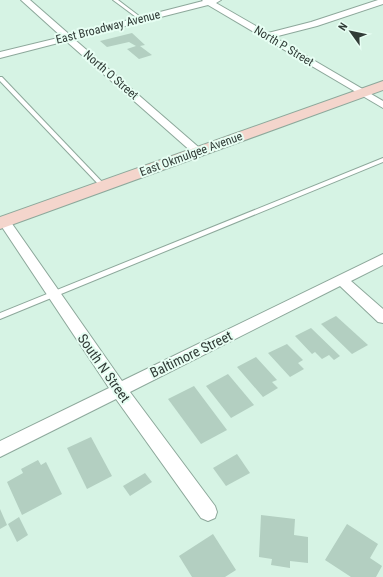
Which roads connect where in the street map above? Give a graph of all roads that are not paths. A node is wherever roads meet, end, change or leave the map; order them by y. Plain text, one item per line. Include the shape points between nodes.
1 (25, 0) edge
2 (115, 0) edge
3 (211, 1) edge
4 (383, 1) edge
5 (141, 19) junction
6 (266, 36) junction
7 (68, 37) junction
8 (0, 54) edge
9 (0, 78) edge
10 (383, 85) edge
11 (362, 92) junction
12 (383, 105) edge
13 (197, 151) junction
14 (383, 160) edge
15 (102, 186) junction
16 (2, 222) edge
17 (383, 259) edge
18 (342, 280) junction
19 (53, 294) junction
20 (0, 316) edge
21 (383, 318) edge
22 (119, 390) junction
23 (0, 449) edge
24 (208, 512) dead end

1 - 7 street, North O Street
2 - 5 lane
3 - 5 street, East Broadway Avenue
3 - 6 street, North P Street
4 - 6 street via 314,24
5 - 7 street, East Broadway Avenue
6 - 11 street, North P Street
7 - 8 street, East Broadway Avenue
7 - 13 street, North O Street
9 - 15 lane
10 - 11 main road, East Okmulgee Avenue
11 - 12 street, North P Street
11 - 13 main road, East Okmulgee Avenue
13 - 15 main road, East Okmulgee Avenue
14 - 19 lane
15 - 16 main road, East Okmulgee Avenue
16 - 19 street, South N Street
17 - 18 street, Baltimore Street
18 - 21 street
18 - 22 street, Baltimore Street
19 - 20 lane
19 - 22 street, South N Street
22 - 23 street, Baltimore Street
22 - 24 street, South N Street

